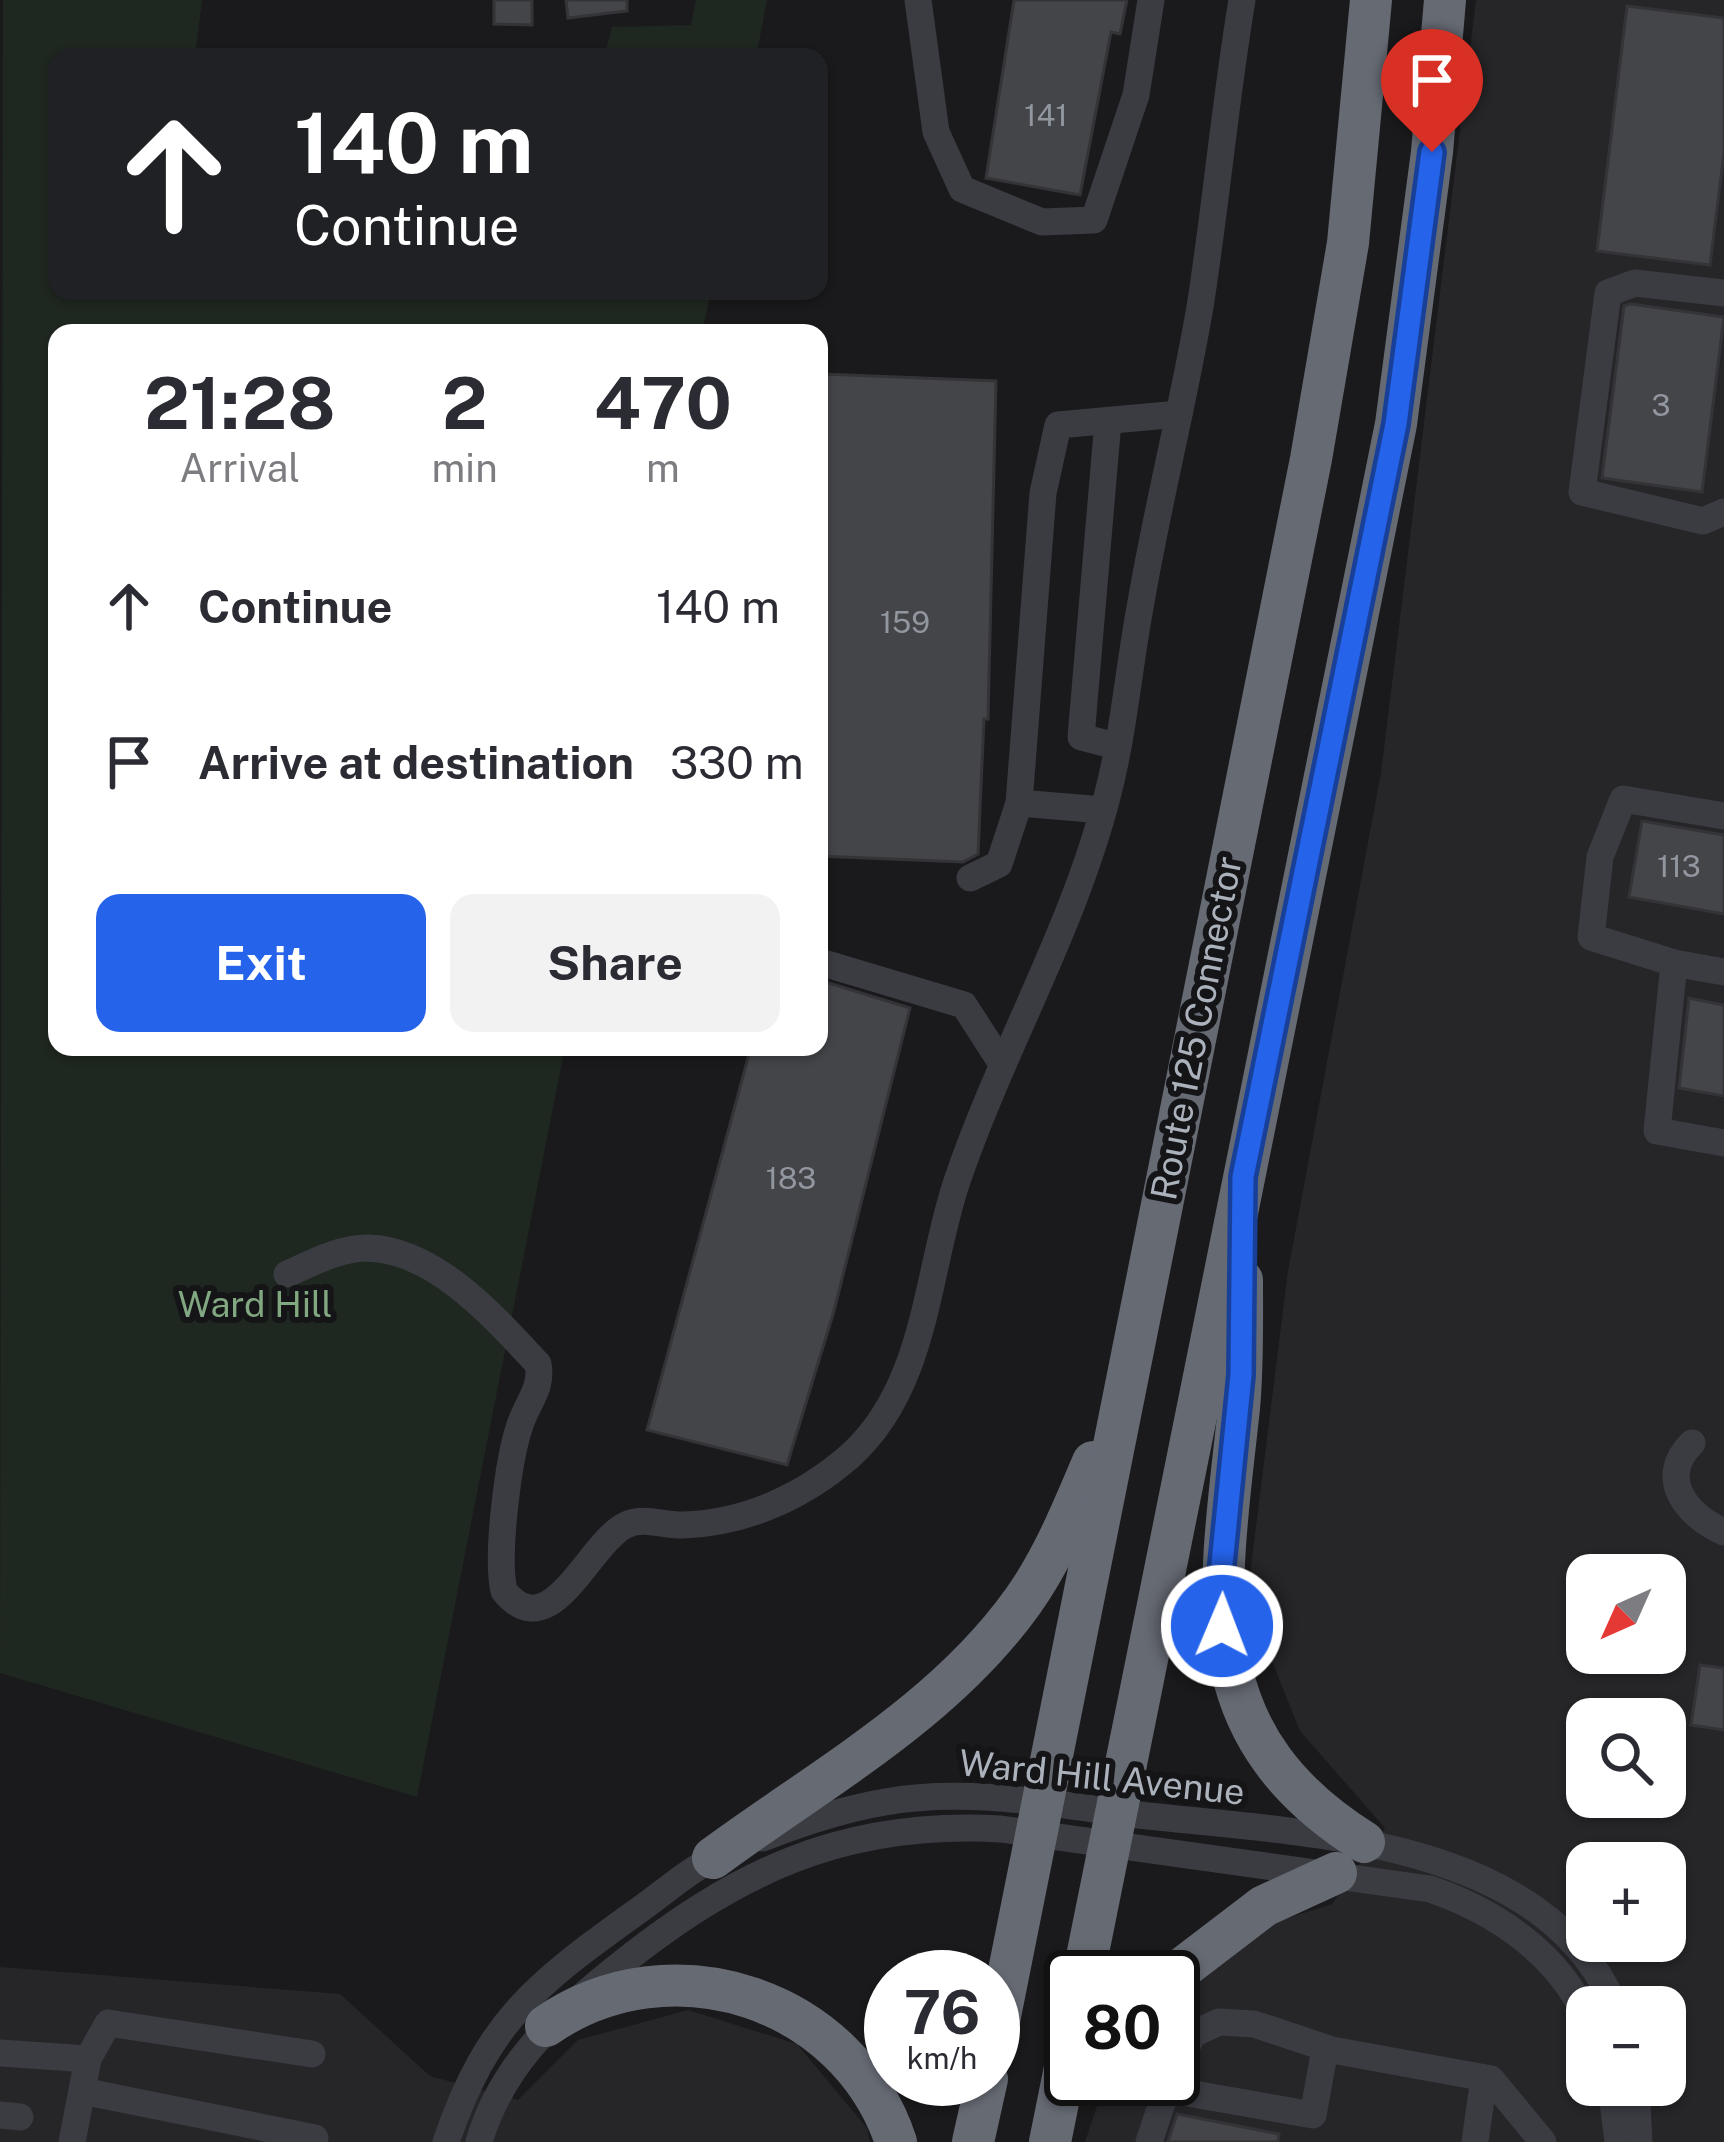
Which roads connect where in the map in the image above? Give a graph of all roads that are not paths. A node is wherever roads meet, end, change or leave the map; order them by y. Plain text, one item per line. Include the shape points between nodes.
1 (918, 0) edge
2 (1151, 0) edge
3 (1242, 0) edge
4 (1371, 0) edge
5 (1445, 0) edge
6 (1724, 293) edge
7 (1179, 414) junction
8 (1108, 421) junction
9 (1724, 512) edge
10 (1116, 746) junction
11 (1019, 803) junction
12 (1103, 810) junction
13 (1724, 816) edge
14 (970, 878) dead end
15 (828, 964) edge
16 (1674, 964) junction
17 (1724, 972) edge
18 (1001, 1064) junction
19 (1724, 1143) edge
20 (1243, 1177) junction
21 (287, 1274) dead end
22 (1121, 1394) junction
23 (1692, 1443) dead end
24 (1724, 1532) edge
25 (1043, 1819) junction
26 (1113, 1828) junction
27 (1350, 1857) junction
28 (713, 1858) junction
29 (1015, 1950) edge
30 (1088, 1950) edge
31 (1200, 1955) edge
32 (1604, 1986) edge
33 (1566, 1989) edge
34 (546, 2026) junction
35 (1200, 2031) edge
36 (1325, 2049) junction
37 (0, 2053) edge
38 (312, 2054) dead end
39 (88, 2059) junction
40 (1484, 2078) junction
41 (1200, 2087) edge
42 (82, 2091) junction
43 (981, 2106) edge
44 (1057, 2106) edge
45 (1079, 2106) edge
46 (1161, 2106) edge
47 (1614, 2106) edge
48 (1637, 2106) edge
49 (315, 2138) dead end
50 (72, 2142) edge
51 (446, 2142) edge
52 (479, 2142) edge
53 (896, 2142) edge
54 (974, 2142) edge
55 (1050, 2142) edge
56 (1063, 2142) edge
57 (1149, 2142) edge
58 (1475, 2142) edge
59 (1544, 2142) edge
60 (1618, 2142) edge
61 (1639, 2142) edge

1 - 2 street via 937,132 962,189 1042,222 1094,220 1136,94
3 - 7 street
4 - 22 highway, Route 125 Connector via 1348,243 1311,459
5 - 20 highway, Route 125 Connector via 1396,424
6 - 9 street via 1635,284 1608,293 1582,492 1703,521
7 - 8 street
7 - 10 street
8 - 10 street via 1081,737
8 - 11 street via 1058,425 1043,493
10 - 12 street
11 - 12 street
11 - 14 street via 999,864
12 - 18 street via 1085,871
13 - 16 street via 1623,799 1600,857 1591,937
15 - 18 street via 964,1005
16 - 17 street
16 - 19 street via 1657,1131
18 - 21 street via 955,1186 902,1388 879,1425 849,1457 761,1511 679,1526 622,1526 537,1610 504,1591 500,1548 513,1452 538,1364 467,1295 386,1251 335,1253
20 - 26 highway, Route 125 Connector
20 - 27 highway via 1242,1348 1222,1626 1239,1697 1266,1754
22 - 25 highway, Route 125 Connector
22 - 28 highway via 1057,1545 998,1630 934,1699
23 - 24 street via 1677,1475 1679,1496 1691,1515
25 - 26 street, Ward Hill Avenue
25 - 28 street, Ward Hill Avenue via 948,1796 886,1802
25 - 29 highway, Route 125 Connector
25 - 34 street, Ward Hill Avenue via 933,1825 774,1864 702,1902
26 - 27 street, Ward Hill Avenue
26 - 27 street, Ward Hill Avenue
26 - 30 highway, Route 125 Connector
27 - 31 highway
27 - 32 street, Ward Hill Avenue via 1456,1868 1535,1911
27 - 33 street, Ward Hill Avenue via 1484,1912 1544,1958
28 - 51 street, Ward Hill Avenue via 562,1962 528,1996 464,2088
34 - 52 street, Ward Hill Avenue via 497,2092
34 - 53 highway via 611,1992 674,1983 739,1993 804,2019 844,2053
35 - 36 street via 1219,2022 1254,2024
36 - 40 street
36 - 41 street via 1313,2115
37 - 39 street
38 - 39 street via 109,2023
39 - 42 street
40 - 58 street
40 - 59 street
42 - 49 street
42 - 50 street
43 - 54 highway
44 - 55 highway
45 - 56 highway
46 - 57 street
47 - 60 street
48 - 61 street

